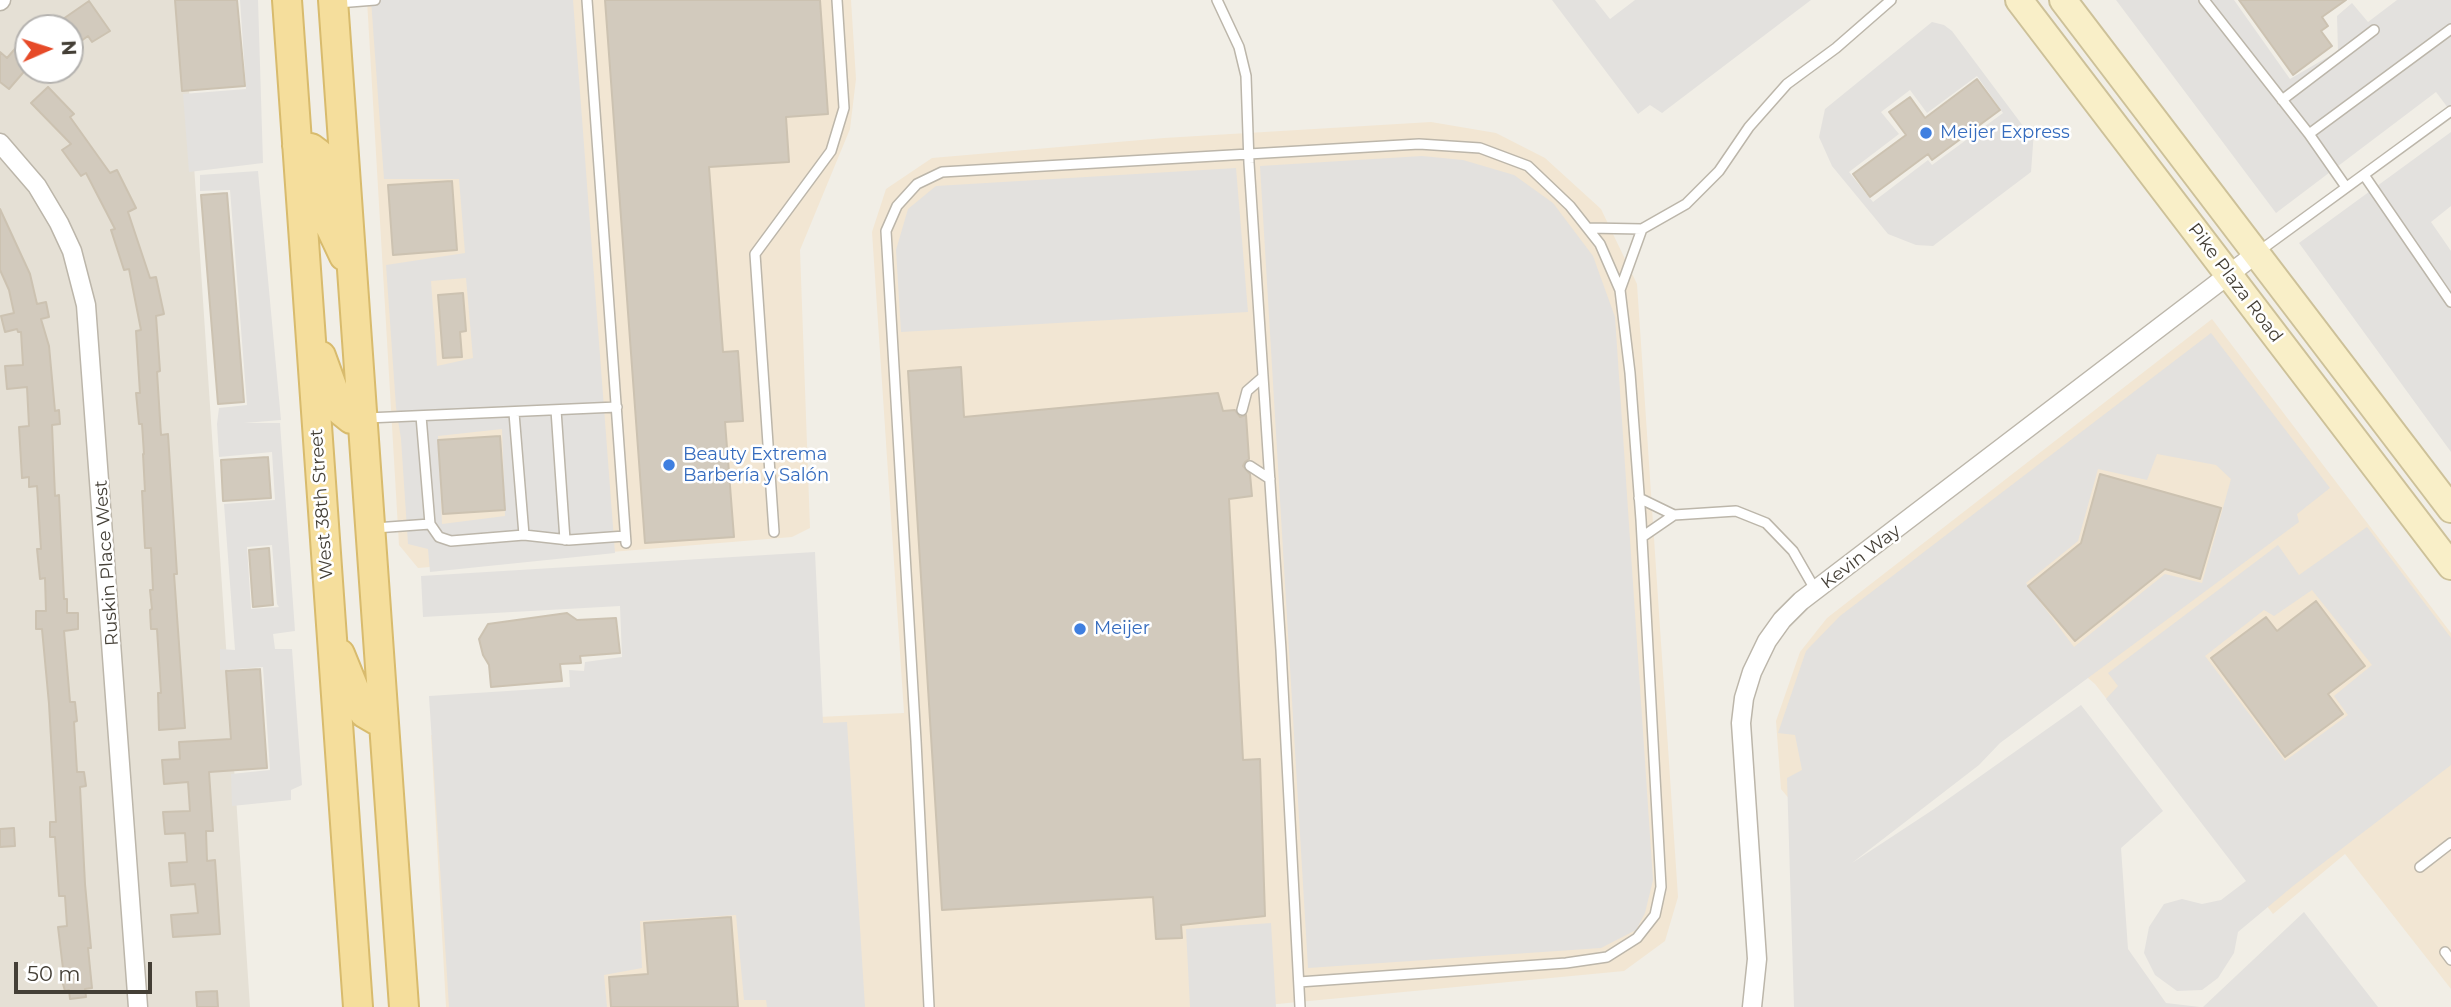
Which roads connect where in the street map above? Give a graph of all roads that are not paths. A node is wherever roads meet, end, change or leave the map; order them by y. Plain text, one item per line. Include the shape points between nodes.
1 (287, 0) edge
2 (375, 0) edge
3 (587, 0) edge
4 (837, 0) edge
5 (1217, 0) edge
6 (1891, 0) edge
7 (2019, 0) edge
8 (2063, 0) edge
9 (2204, 0) edge
10 (333, 2) edge
11 (2451, 29) edge
12 (2374, 30) dead end
13 (2282, 100) junction
14 (2451, 111) edge
15 (2309, 134) junction
16 (0, 143) edge
17 (297, 146) junction
18 (1249, 153) junction
19 (2364, 175) junction
20 (2346, 187) junction
21 (1588, 228) junction
22 (1642, 229) junction
23 (2257, 253) junction
24 (351, 271) junction
25 (2229, 275) junction
26 (1620, 290) junction
27 (2451, 302) edge
28 (310, 328) junction
29 (1263, 377) junction
30 (617, 407) junction
31 (556, 410) junction
32 (1242, 410) dead end
33 (514, 413) junction
34 (421, 416) junction
35 (362, 419) junction
36 (1250, 466) dead end
37 (1270, 478) junction
38 (1639, 498) junction
39 (2451, 509) edge
40 (1674, 515) junction
41 (430, 524) junction
42 (370, 528) junction
43 (774, 532) dead end
44 (524, 536) junction
45 (1642, 537) junction
46 (565, 540) junction
47 (2451, 566) edge
48 (1816, 591) junction
49 (334, 639) junction
50 (383, 720) junction
51 (2451, 844) edge
52 (2420, 867) dead end
53 (1298, 982) junction
54 (138, 1007) edge
55 (358, 1007) edge
56 (404, 1007) edge
57 (929, 1007) edge
58 (1300, 1007) edge
59 (1752, 1007) edge

1 - 17 main road, West 38th Street
2 - 10 lane
3 - 30 lane
4 - 43 lane via 844,107 831,151 755,254
5 - 18 lane via 1244,61
6 - 22 lane via 1787,84 1686,204
7 - 25 main road, Pike Plaza Road
8 - 23 main road, Pike Plaza Road
9 - 13 lane
10 - 24 main road
11 - 15 lane
12 - 13 lane
13 - 15 lane
14 - 19 lane
15 - 20 lane
16 - 54 street, Ruskin Place West via 60,223 86,305
17 - 24 main road via 320,154 327,220
17 - 28 main road, West 38th Street
18 - 21 lane via 1419,144 1480,148 1528,166
18 - 29 lane
18 - 57 lane via 942,172 917,184 897,206 886,231
19 - 20 lane
19 - 27 lane
20 - 23 lane
21 - 22 lane
21 - 26 lane
22 - 26 lane
23 - 25 street, Kevin Way
23 - 39 main road, Pike Plaza Road
24 - 35 main road
25 - 47 main road, Pike Plaza Road
25 - 48 street, Kevin Way
26 - 38 lane
28 - 35 main road via 341,411 351,419
28 - 49 main road, West 38th Street
29 - 32 lane via 1247,391
29 - 37 lane
30 - 31 lane
30 - 46 lane via 625,539
31 - 33 lane
31 - 46 lane
33 - 34 lane
33 - 44 lane
34 - 35 lane
34 - 41 lane
35 - 42 main road
36 - 37 lane
37 - 53 lane
38 - 40 lane
38 - 45 lane
40 - 45 lane
40 - 48 lane via 1736,510 1766,523 1793,551
41 - 42 lane
41 - 44 lane via 439,537 451,541
42 - 50 main road
44 - 46 lane
45 - 53 lane via 1661,887 1655,915 1637,937 1607,957
48 - 59 street, Kevin Way via 1794,607 1767,641 1744,698 1741,723 1757,959
49 - 50 main road via 364,713
49 - 55 main road, West 38th Street
50 - 56 main road
51 - 52 lane
53 - 58 lane

